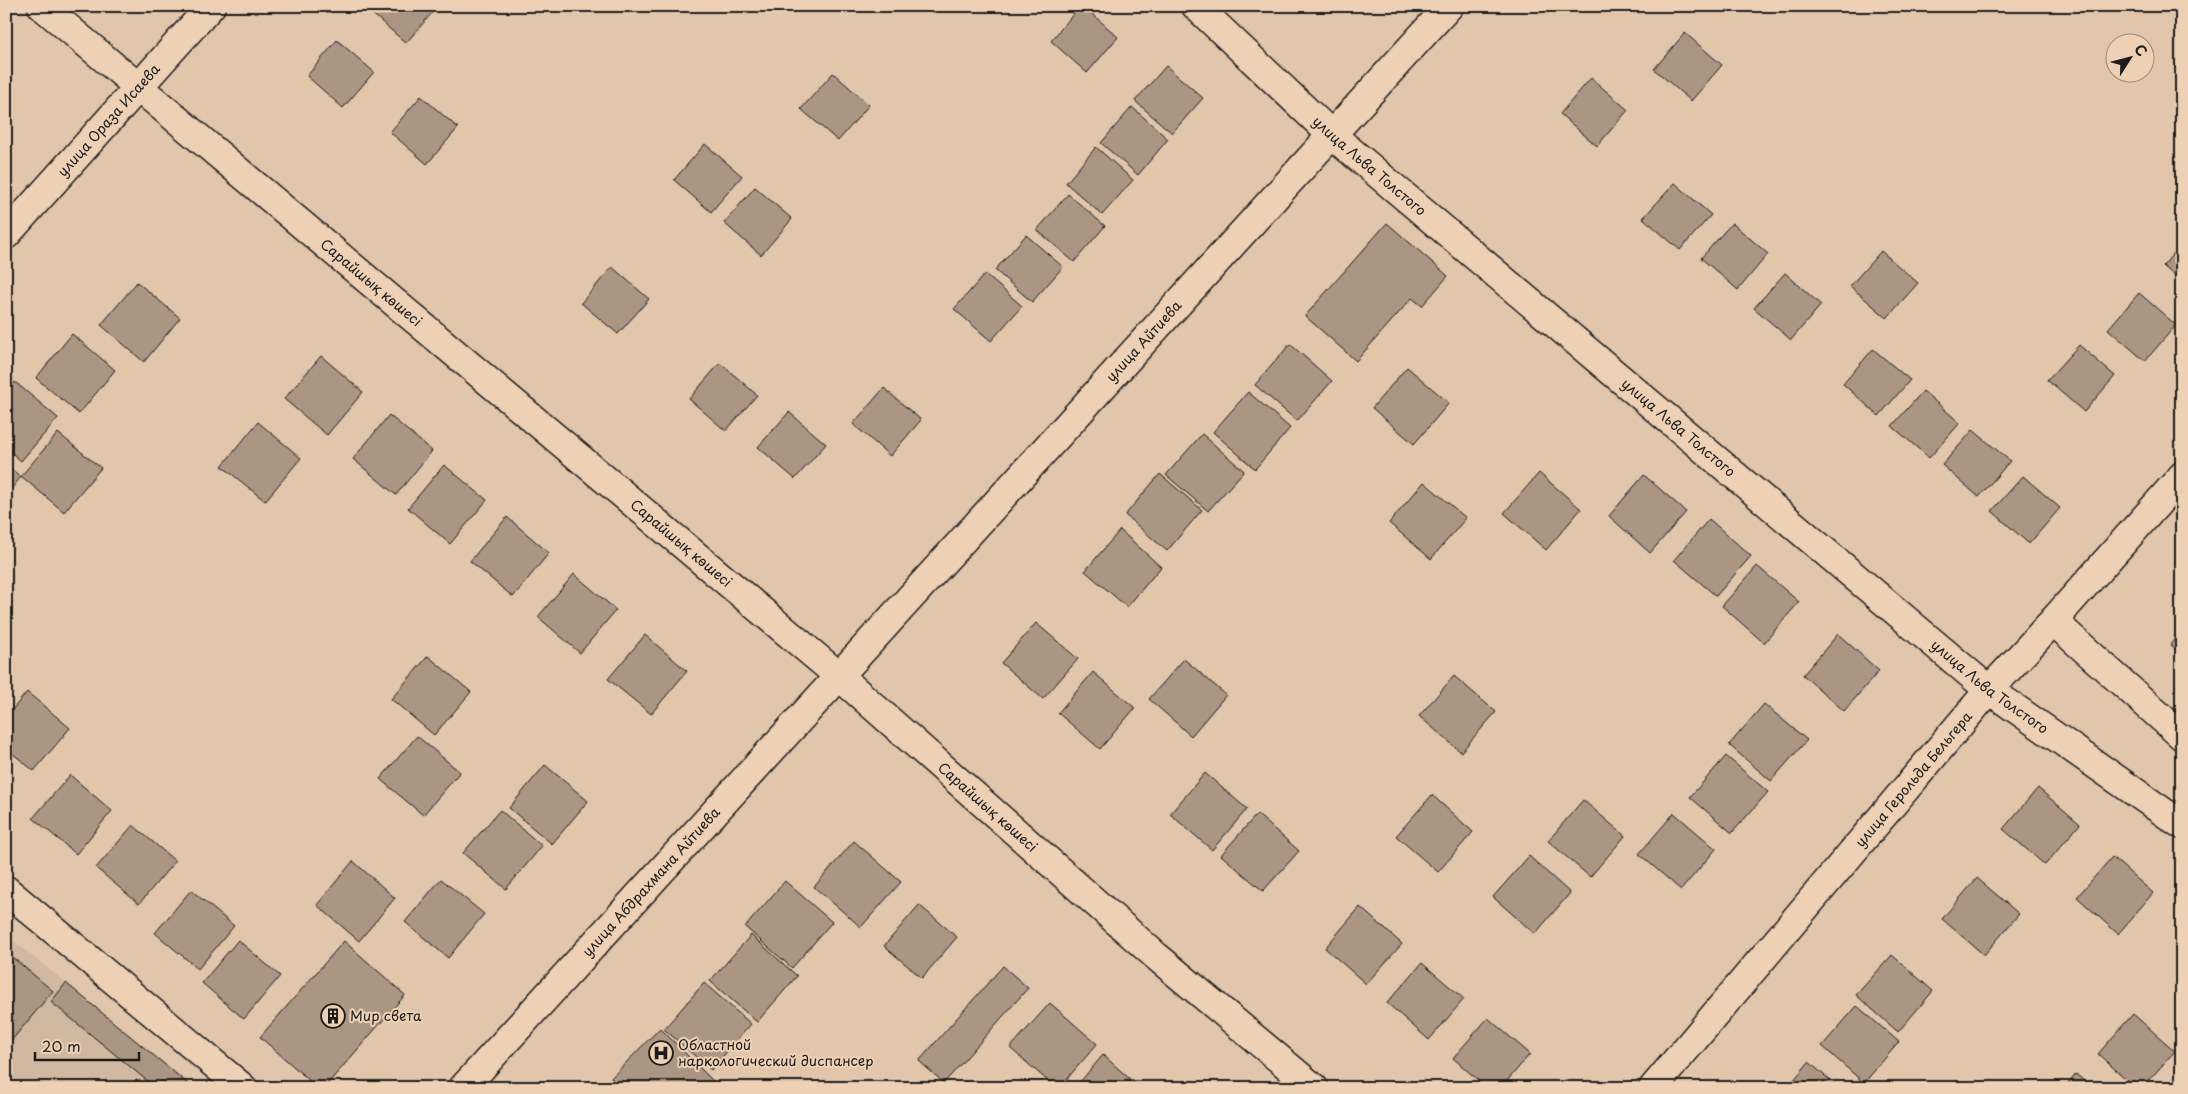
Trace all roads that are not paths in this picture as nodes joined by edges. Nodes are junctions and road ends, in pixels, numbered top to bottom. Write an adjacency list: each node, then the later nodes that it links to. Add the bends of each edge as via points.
1 (42, 6): 5 (street, Сарайшық көшесі)
2 (211, 6): 5 (street, улица Ораза Исаева)
3 (1196, 6): 6 (street, улица Льва Толстого)
4 (1449, 6): 6 (street, улица Айтиева)
5 (138, 87): 7 (street, улица Ораза Исаева); 10 (street, Сарайшық көшесі)
6 (1333, 136): 10 (street, улица Айтиева); 11 (street, улица Льва Толстого)
7 (6, 235)
8 (2182, 476): 9 (street, улица Герольда Бельгера)
9 (2054, 621): 11 (street, улица Герольда Бельгера); 12 (street)
10 (839, 676): 16 (street, улица Абдрахмана Айтиева); 17 (street, Сарайшық көшесі, via 1149,949)
11 (1989, 690): 13 (street, улица Льва Толстого); 18 (street, улица Герольда Бельгера)
12 (2182, 736)
13 (2182, 825)
14 (6, 890): 15 (street)
15 (242, 1088)
16 (463, 1088)
17 (1314, 1088)
18 (1652, 1088)

